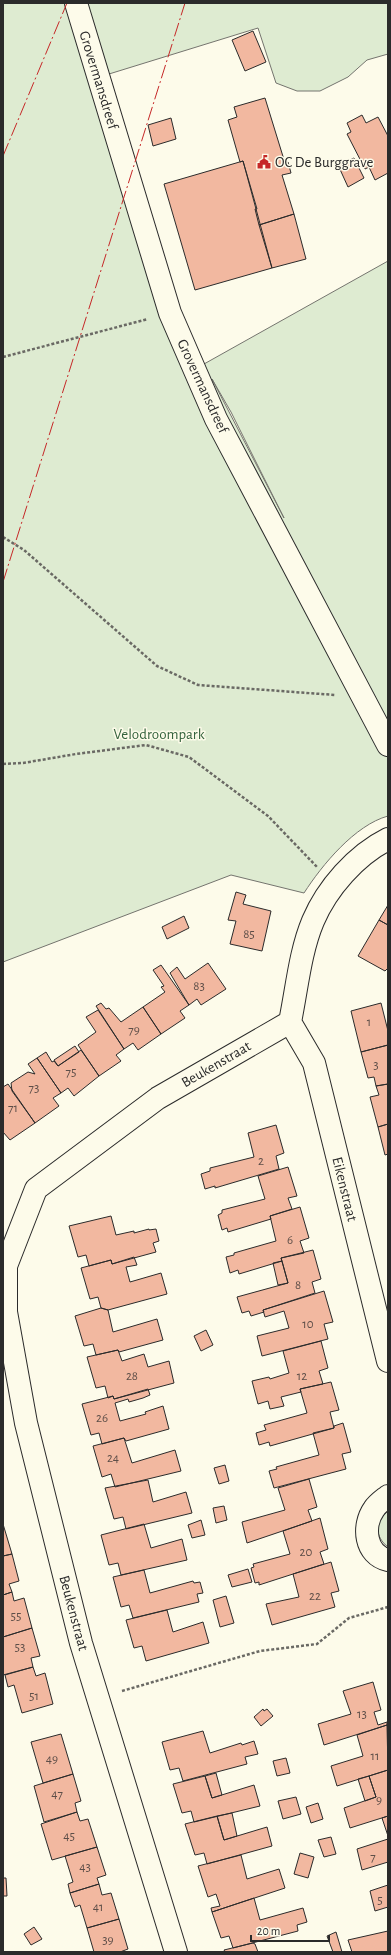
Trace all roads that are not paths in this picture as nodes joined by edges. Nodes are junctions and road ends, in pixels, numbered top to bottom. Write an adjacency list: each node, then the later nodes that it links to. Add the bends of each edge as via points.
1 (76, 3): 2 (street, Grovermansdreef, via 170,313 216,419)
2 (388, 745)
3 (388, 838): 4 (street, via 358,858 328,894 313,920 303,952)
4 (290, 1022): 5 (street, Beukenstraat, via 158,1098 36,1189); 6 (street, Eikenstraat, via 314,1063)
5 (5, 1266): 9 (street, Beukenstraat, via 6,1312 26,1423 81,1643)
6 (388, 1361)
7 (388, 1496): 8 (street, via 374,1508 365,1530 368,1543 374,1552 382,1559)
8 (388, 1560)
9 (176, 1952)

